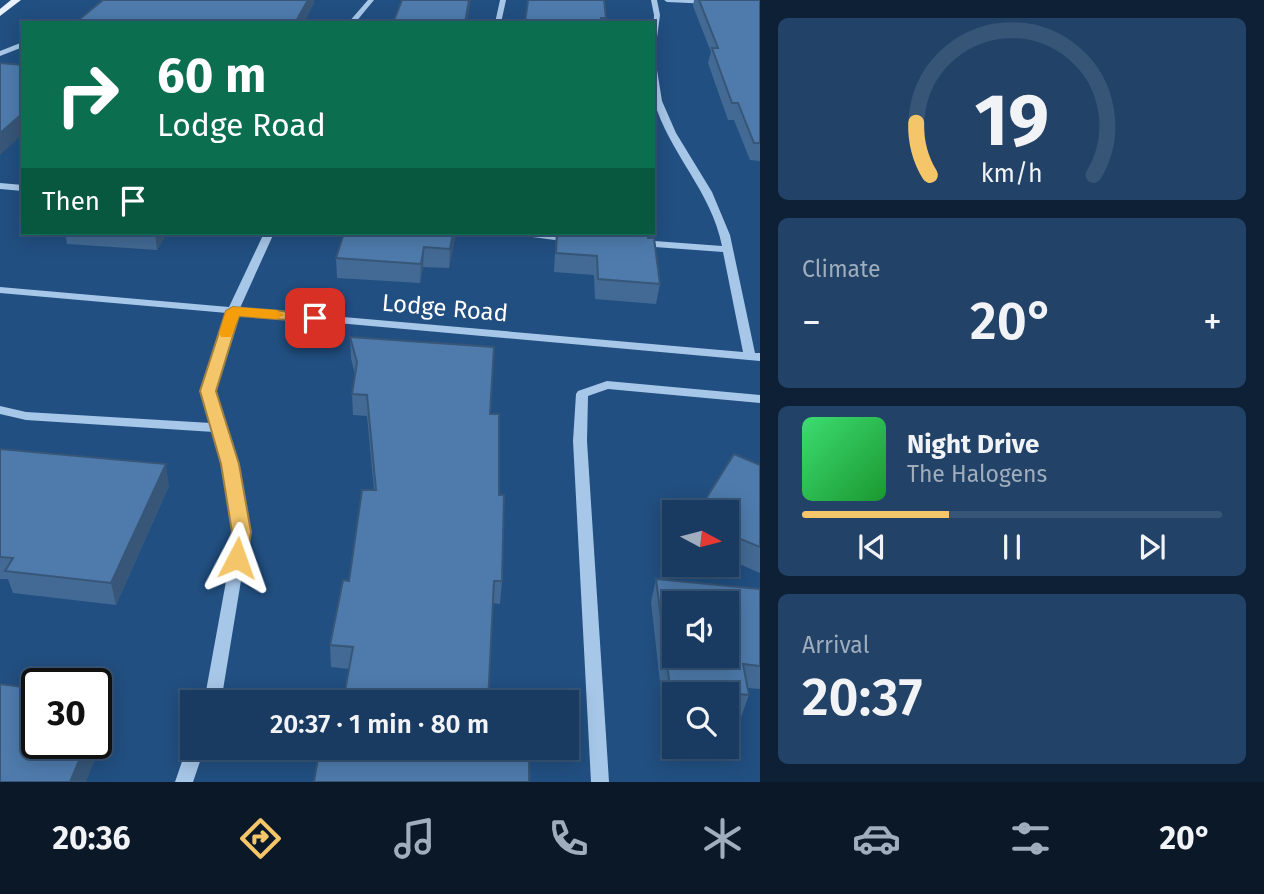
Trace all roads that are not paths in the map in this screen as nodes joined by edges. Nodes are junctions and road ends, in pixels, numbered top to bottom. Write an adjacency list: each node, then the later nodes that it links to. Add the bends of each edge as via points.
1 (17, 0): 7 (main road)
2 (371, 0): 8 (street)
3 (503, 0): 9 (street)
4 (654, 0): 10 (street)
5 (667, 0): 6 (street)
6 (720, 3)
7 (0, 13)
8 (353, 21)
9 (498, 21)
10 (655, 30)
11 (21, 45): 12 (street)
12 (0, 54)
13 (655, 82): 20 (street, via 672,134 707,192)
14 (0, 186): 15 (street)
15 (21, 188)
16 (268, 235): 22 (street)
17 (545, 235): 18 (street)
18 (582, 239)
19 (635, 243): 20 (street)
20 (728, 249): 23 (street)
21 (0, 290): 22 (street, Lodge Road)
22 (233, 311): 23 (street, Lodge Road); 26 (street, via 208,391)
23 (755, 356)
24 (760, 399): 30 (street, via 607,385 582,394 580,441)
25 (0, 410): 26 (street, via 26,416)
26 (220, 429): 27 (street, via 242,532)
27 (216, 690)
28 (192, 760): 29 (street)
29 (184, 782)
30 (600, 782)

